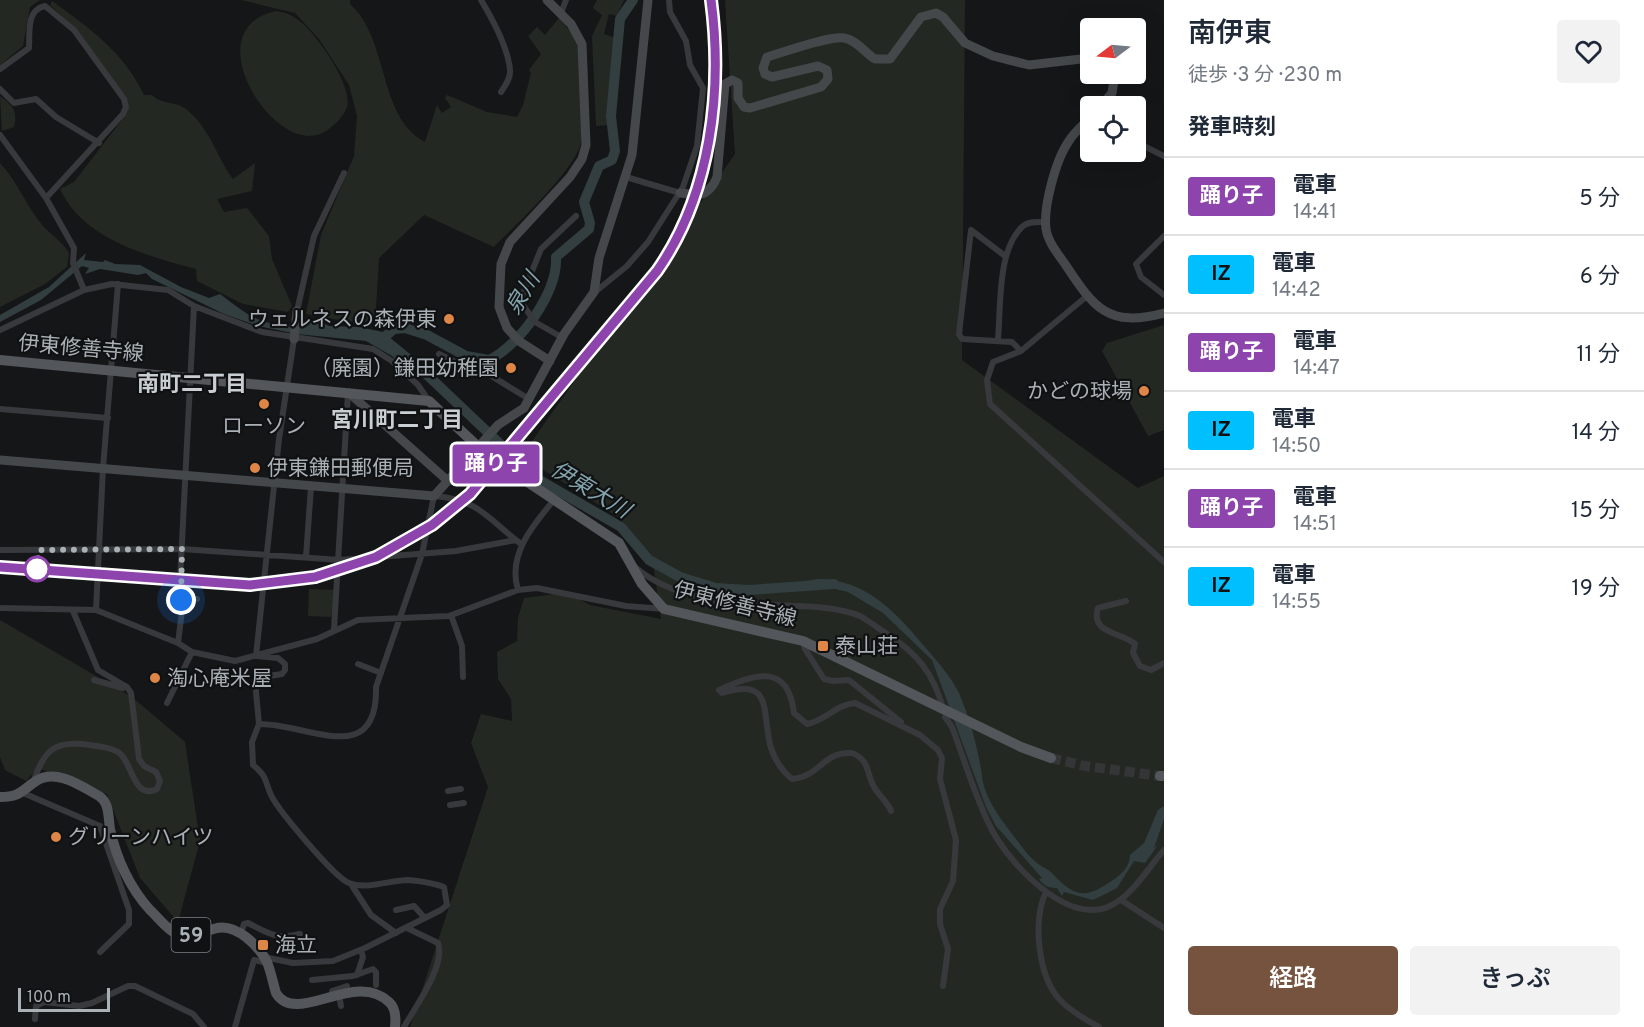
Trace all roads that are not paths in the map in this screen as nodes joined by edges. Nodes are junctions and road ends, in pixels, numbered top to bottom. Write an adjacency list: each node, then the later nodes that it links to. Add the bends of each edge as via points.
1 (481, 0): 10 (street, via 510,70)
2 (547, 0): 6 (street)
3 (566, 0): 6 (street)
4 (648, 0): 17 (street, via 632,155)
5 (669, 0): 18 (street, via 670,12 686,40 687,58 703,88)
6 (561, 13): 39 (street, via 582,44 586,145 570,177 505,250 498,281 502,317 515,338)
7 (1080, 59): 18 (street, via 1029,65 993,56 965,43 936,13 921,17 890,59 875,59 843,38 767,57 763,68 772,77 818,66 827,70 828,79 821,87 750,108 744,107 738,98 738,82 725,84 717,177 705,193)
8 (0, 69): 13 (street, via 29,48 33,12 49,7 74,30 124,99 123,114)
9 (0, 89): 13 (street, via 15,104 36,99 56,117)
10 (501, 92)
11 (1080, 128): 21 (street, via 1061,155)
12 (0, 135): 19 (street)
13 (99, 143): 19 (street)
14 (1146, 147): 15 (street)
15 (1164, 156)
16 (344, 173): 30 (street, via 314,236)
17 (626, 177): 18 (street); 26 (street, via 599,258)
18 (688, 194): 26 (street, via 627,266)
19 (45, 198): 25 (street, via 74,249 73,263)
20 (576, 216): 33 (street, via 540,249 522,296 527,314)
21 (1046, 222): 23 (street, via 1023,226); 27 (street, via 1049,239)
22 (1164, 236): 28 (street, via 1136,264 1141,277)
23 (1005, 256): 35 (street); 35 (street, via 971,230 958,334 962,339)
24 (118, 284): 25 (street); 29 (street, via 168,290); 40 (street)
25 (82, 287): 32 (street)
26 (594, 292): 33 (street)
27 (1087, 296): 31 (street, via 1099,310 1113,317); 36 (street)
28 (1164, 296)
29 (194, 306): 34 (street, via 262,332); 41 (street)
30 (297, 311): 34 (street)
31 (1164, 314)
32 (0, 330)
33 (563, 338): 39 (street)
34 (294, 339): 42 (street); 45 (street, via 373,349 418,385)
35 (998, 339): 36 (street, via 1012,342)
36 (1021, 351): 66 (street, via 993,362 987,380 990,404)
37 (439, 354): 44 (street, via 480,369)
38 (0, 360): 40 (main road, 伊東修善寺線)
39 (550, 361): 44 (street)
40 (113, 370): 41 (main road, 伊東修善寺線); 47 (street)
41 (190, 378): 42 (main road, 伊東修善寺線); 51 (street)
42 (285, 387): 43 (main road, 伊東修善寺線); 53 (street)
43 (348, 392): 45 (main road, 伊東修善寺線); 52 (street); 55 (street)
44 (530, 399): 48 (street)
45 (429, 401): 48 (main road, 伊東修善寺線)
46 (0, 409): 47 (street)
47 (108, 418): 50 (street)
48 (480, 444): 52 (street); 57 (main road, 伊東修善寺線)
49 (0, 460): 50 (street)
50 (103, 468): 51 (street); 61 (street)
51 (186, 476): 53 (street); 60 (street)
52 (448, 481): 56 (street)
53 (274, 484): 54 (street); 62 (street)
54 (311, 487): 55 (street); 64 (street)
55 (342, 490): 56 (street); 65 (street)
56 (434, 496): 58 (street, via 452,497 476,506); 63 (street)
57 (554, 500): 58 (street); 67 (main road, 伊東修善寺線, via 619,543)
58 (518, 542): 63 (street); 68 (street)
59 (0, 549): 61 (street)
60 (182, 549): 61 (street); 62 (street); 70 (street)
61 (99, 550): 74 (street)
62 (268, 554): 64 (street); 82 (street)
63 (422, 554): 65 (street); 77 (street)
64 (306, 557): 65 (street)
65 (340, 560): 78 (street)
66 (1164, 562)
67 (630, 563): 73 (main road, 伊東修善寺線, via 654,601); 90 (street, via 663,587 680,593 860,616 909,647 926,666)
68 (518, 590): 73 (street, via 537,588 626,606); 76 (street)
69 (197, 599): 70 (street)
70 (181, 600): 80 (street)
71 (1126, 601): 83 (street, via 1098,608 1098,624 1108,633 1128,637 1136,644 1133,653 1140,666 1151,670)
72 (0, 608): 75 (street)
73 (664, 609): 79 (main road, 伊東修善寺線)
74 (96, 610): 75 (street); 80 (street)
75 (73, 611): 88 (street, via 98,670 128,687)
76 (451, 615): 77 (street); 86 (street, via 462,646)
77 (401, 619): 78 (street, via 358,620); 85 (street)
78 (334, 629): 82 (street, via 317,639)
79 (803, 641): 90 (main road, 伊東修善寺線); 92 (street, via 824,679 849,680 863,688)
80 (178, 643): 81 (street)
81 (192, 652): 82 (street, via 235,661); 89 (street)
82 (256, 656): 91 (street, via 278,658 285,664 282,674 255,681)
83 (1164, 663)
84 (358, 664): 85 (street)
85 (381, 673): 91 (street, via 373,719 357,735 339,737 274,723)
86 (464, 677)
87 (94, 680): 88 (street)
88 (131, 693): 94 (street, via 137,753 144,766 160,777 157,789 151,792 140,787 118,752 72,742 53,748 39,765)
89 (167, 703)
90 (946, 712): 93 (main road, 伊東修善寺線); 104 (street, via 992,830)
91 (259, 724): 103 (street, via 252,742 253,765 266,776 271,796 324,864)
92 (904, 726): 101 (street, via 855,703 807,724 794,713 792,694 785,682 777,678 747,677 719,690 722,693 746,688 757,692 764,701 771,748 783,772 792,779 813,774 827,758 852,753 866,762 873,786); 120 (street, via 938,750 942,758 940,779 956,840 953,880 940,909 948,949)
93 (1051, 758)
94 (32, 784): 97 (main road); 110 (main road, 59, via 55,776 102,798 130,885 172,931 188,935 223,927)
95 (461, 789): 96 (street)
96 (448, 790)
97 (23, 793): 98 (main road); 114 (street, via 100,826 129,910 129,924)
98 (0, 797)
99 (464, 802): 100 (street)
100 (450, 805)
101 (891, 811)
102 (1164, 850): 105 (street)
103 (351, 884): 107 (street, via 408,880 444,887 447,905); 111 (street, via 371,915)
104 (1046, 892): 105 (street, via 1070,906 1089,909 1108,907); 128 (street, via 1037,936 1048,981 1060,1000)
105 (1121, 900): 109 (street)
106 (396, 910): 107 (street, via 414,906)
107 (424, 917): 108 (street)
108 (407, 928): 111 (street); 127 (street, via 438,943 440,951 431,981)
109 (1164, 928)
110 (241, 933): 112 (street, via 248,923 274,937); 115 (main road, 59)
111 (396, 933): 113 (street)
112 (300, 934)
113 (361, 950): 115 (street, via 315,964); 116 (street, via 363,957)
114 (100, 952)
115 (265, 960): 122 (main road, 59, via 278,1001); 125 (street, via 254,960)
116 (357, 975): 117 (street); 118 (street, via 375,969)
117 (312, 980)
118 (376, 985)
119 (347, 986): 121 (street, via 335,990)
120 (943, 986)
121 (337, 1008): 126 (main road, via 362,994 380,996 392,1005)
122 (288, 1016)
123 (35, 1019): 124 (street, via 36,1006 44,1002 79,1006 135,986 193,1014)
124 (204, 1027)
125 (236, 1027)
126 (395, 1027)
127 (404, 1027)
128 (1099, 1027)

